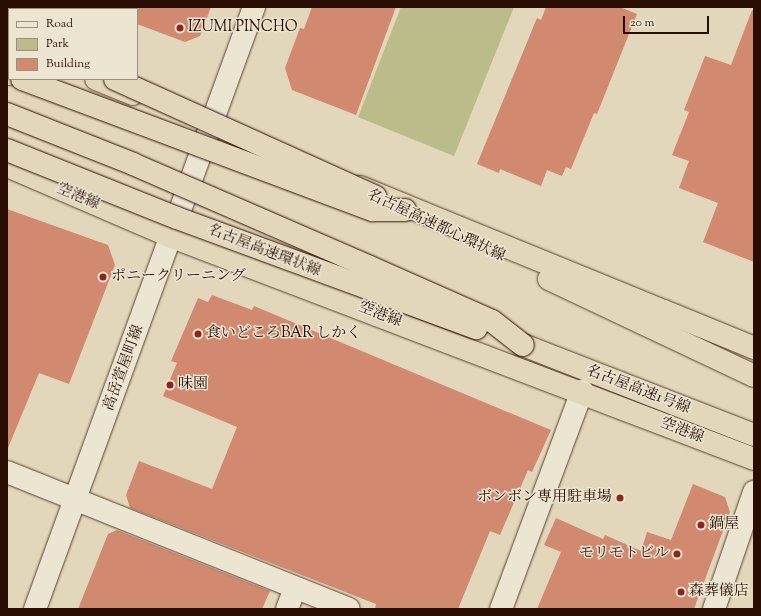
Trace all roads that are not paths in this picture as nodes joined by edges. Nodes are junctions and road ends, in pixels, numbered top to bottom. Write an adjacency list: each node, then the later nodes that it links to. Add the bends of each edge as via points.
1 (254, 7): 6 (street, 高岳萱屋町線)
2 (25, 80): 9 (highway, bridge, via 373,210)
3 (98, 80): 6 (highway)
4 (117, 80): 9 (highway, 名古屋高速都心環状線, bridge)
5 (7, 114): 11 (highway, bridge, via 133,164 492,321)
6 (210, 126): 10 (street, 高岳萱屋町線); 12 (highway)
7 (7, 150): 11 (highway, 名古屋高速環状線, bridge, via 177,218)
8 (7, 166): 10 (highway, 空港線)
9 (405, 210): 13 (highway, 名古屋高速都心環状線)
10 (172, 237): 14 (highway, 空港線); 19 (street, 高岳萱屋町線)
11 (523, 345): 15 (highway, 名古屋高速1号線)
12 (754, 348)
13 (754, 376)
14 (582, 391): 16 (highway, 空港線); 24 (street)
15 (754, 434)
16 (754, 459)
17 (7, 472): 19 (street)
18 (754, 492): 25 (street)
19 (77, 500): 20 (street); 21 (street, 高岳萱屋町線)
20 (295, 588): 22 (street); 23 (street)
21 (35, 609)
22 (287, 609)
23 (349, 609)
24 (501, 609)
25 (714, 609)

